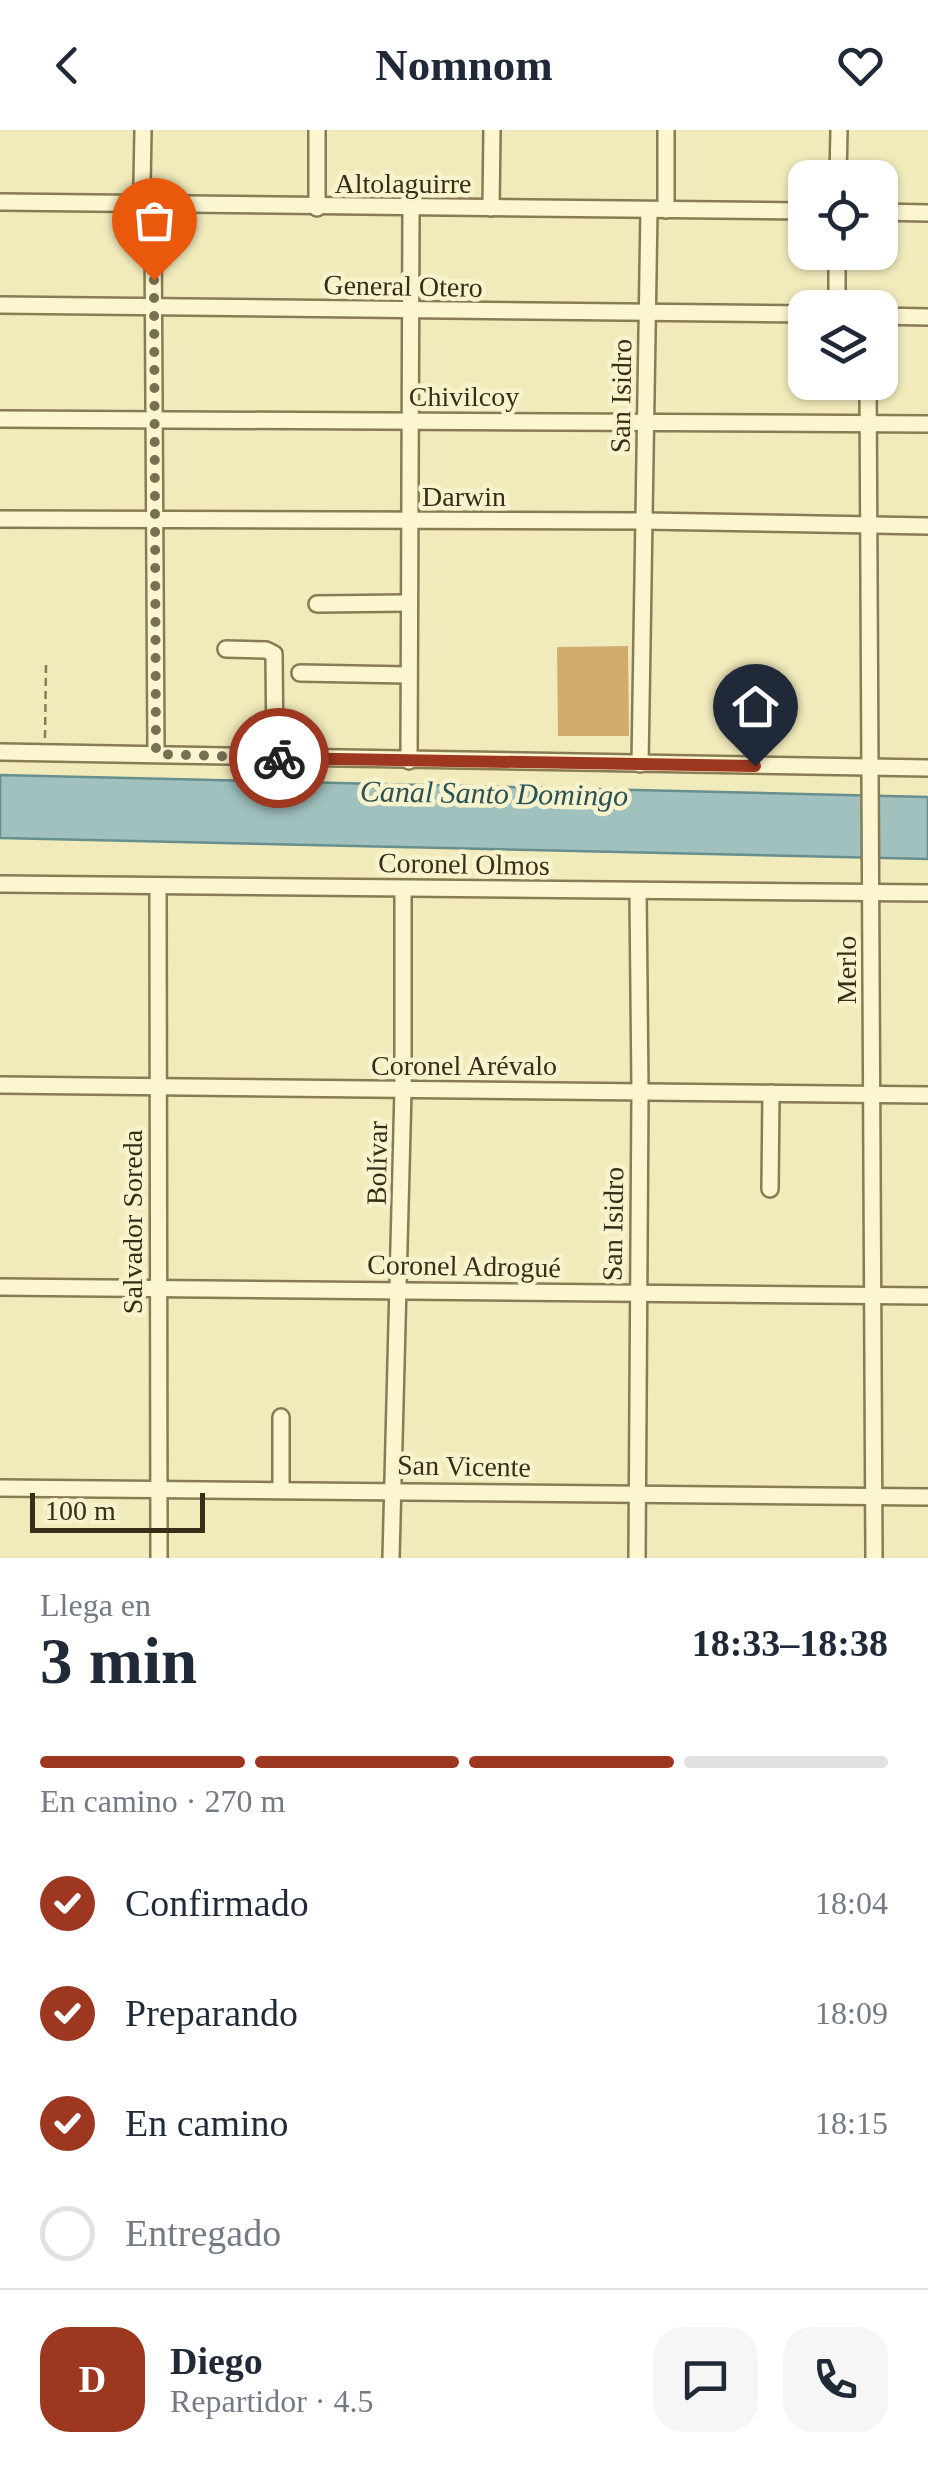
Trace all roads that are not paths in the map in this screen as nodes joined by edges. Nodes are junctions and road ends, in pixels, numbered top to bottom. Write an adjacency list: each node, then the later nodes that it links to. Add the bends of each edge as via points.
1 (143, 130): 8 (street, via 142,185)
2 (317, 130): 9 (street)
3 (492, 130): 10 (street)
4 (666, 130): 13 (street)
5 (839, 130): 6 (street)
6 (838, 160)
7 (0, 202): 8 (street, Altolaguirre)
8 (149, 204): 9 (street, Altolaguirre); 18 (street)
9 (317, 208): 11 (street, Altolaguirre)
10 (491, 208): 11 (street, Altolaguirre); 12 (street, Altolaguirre)
11 (411, 209): 19 (street)
12 (649, 210): 13 (street, Altolaguirre); 20 (street, San Isidro)
13 (666, 210): 14 (street, Altolaguirre)
14 (788, 211)
15 (898, 212): 16 (street)
16 (928, 213)
17 (0, 306): 18 (street, General Otero)
18 (154, 308): 19 (street, General Otero); 26 (street)
19 (409, 311): 20 (street, General Otero); 27 (street)
20 (648, 313): 21 (street, General Otero); 28 (street, San Isidro)
21 (788, 314)
22 (898, 316): 23 (street)
23 (928, 317)
24 (868, 400): 29 (street, Merlo)
25 (0, 419): 26 (street, Chivilcoy)
26 (155, 419): 27 (street, Chivilcoy); 32 (street)
27 (409, 421): 28 (street, Chivilcoy); 34 (street)
28 (645, 422): 29 (street, Chivilcoy); 33 (street, San Isidro)
29 (869, 424): 30 (street, Chivilcoy); 35 (street, Merlo)
30 (928, 424)
31 (0, 519): 32 (street, Darwin)
32 (156, 521): 34 (street, Darwin); 43 (street)
33 (644, 521): 34 (street, Darwin); 35 (street, Darwin); 46 (street, San Isidro)
34 (408, 522): 37 (street)
35 (870, 526): 36 (street, Darwin); 48 (street, Merlo)
36 (928, 526)
37 (407, 603): 38 (street); 41 (street)
38 (317, 604)
39 (226, 649): 44 (street, via 274,654)
40 (300, 673): 41 (street)
41 (408, 675): 45 (street)
42 (0, 752): 43 (street)
43 (156, 754): 44 (street)
44 (275, 758): 45 (street)
45 (408, 761): 46 (street)
46 (640, 764): 48 (street)
47 (928, 768): 48 (street)
48 (870, 775): 53 (street, Merlo)
49 (0, 884): 50 (street, Coronel Olmos)
50 (158, 887): 51 (street, Coronel Olmos); 55 (street, Salvador Soreda)
51 (403, 889): 52 (street, Coronel Olmos); 57 (street, Bolívar)
52 (638, 891): 53 (street, Coronel Olmos); 58 (street, San Isidro)
53 (871, 892): 54 (street, Coronel Olmos); 60 (street, Merlo)
54 (928, 894)
55 (158, 1085): 56 (street, Coronel Arévalo); 57 (street, Coronel Arévalo); 64 (street, Salvador Soreda)
56 (0, 1086)
57 (403, 1090): 58 (street, Coronel Arévalo); 65 (street, Bolívar)
58 (640, 1091): 59 (street, Coronel Arévalo); 66 (street, San Isidro)
59 (771, 1093): 60 (street, Coronel Arévalo); 62 (street)
60 (872, 1095): 61 (street, Coronel Arévalo); 67 (street, Merlo)
61 (928, 1095)
62 (770, 1189)
63 (0, 1287): 64 (street, Coronel Adrogué)
64 (156, 1288): 65 (street, Coronel Adrogué); 71 (street, Salvador Soreda)
65 (400, 1290): 66 (street, Coronel Adrogué); 73 (street, Bolívar)
66 (637, 1293): 67 (street, Coronel Adrogué); 74 (street, San Isidro)
67 (874, 1295): 68 (street, Coronel Adrogué); 75 (street, Merlo)
68 (928, 1296)
69 (281, 1417): 72 (street)
70 (0, 1488): 71 (street, San Vicente)
71 (159, 1488): 72 (street, San Vicente); 77 (street, Salvador Soreda)
72 (281, 1488): 73 (street, San Vicente)
73 (391, 1490): 74 (street, San Vicente); 78 (street, Bolívar)
74 (636, 1494): 75 (street, San Vicente); 79 (street, San Isidro)
75 (874, 1496): 76 (street, San Vicente); 80 (street, Merlo)
76 (928, 1496)
77 (158, 1558)
78 (391, 1558)
79 (637, 1558)
80 (874, 1558)

